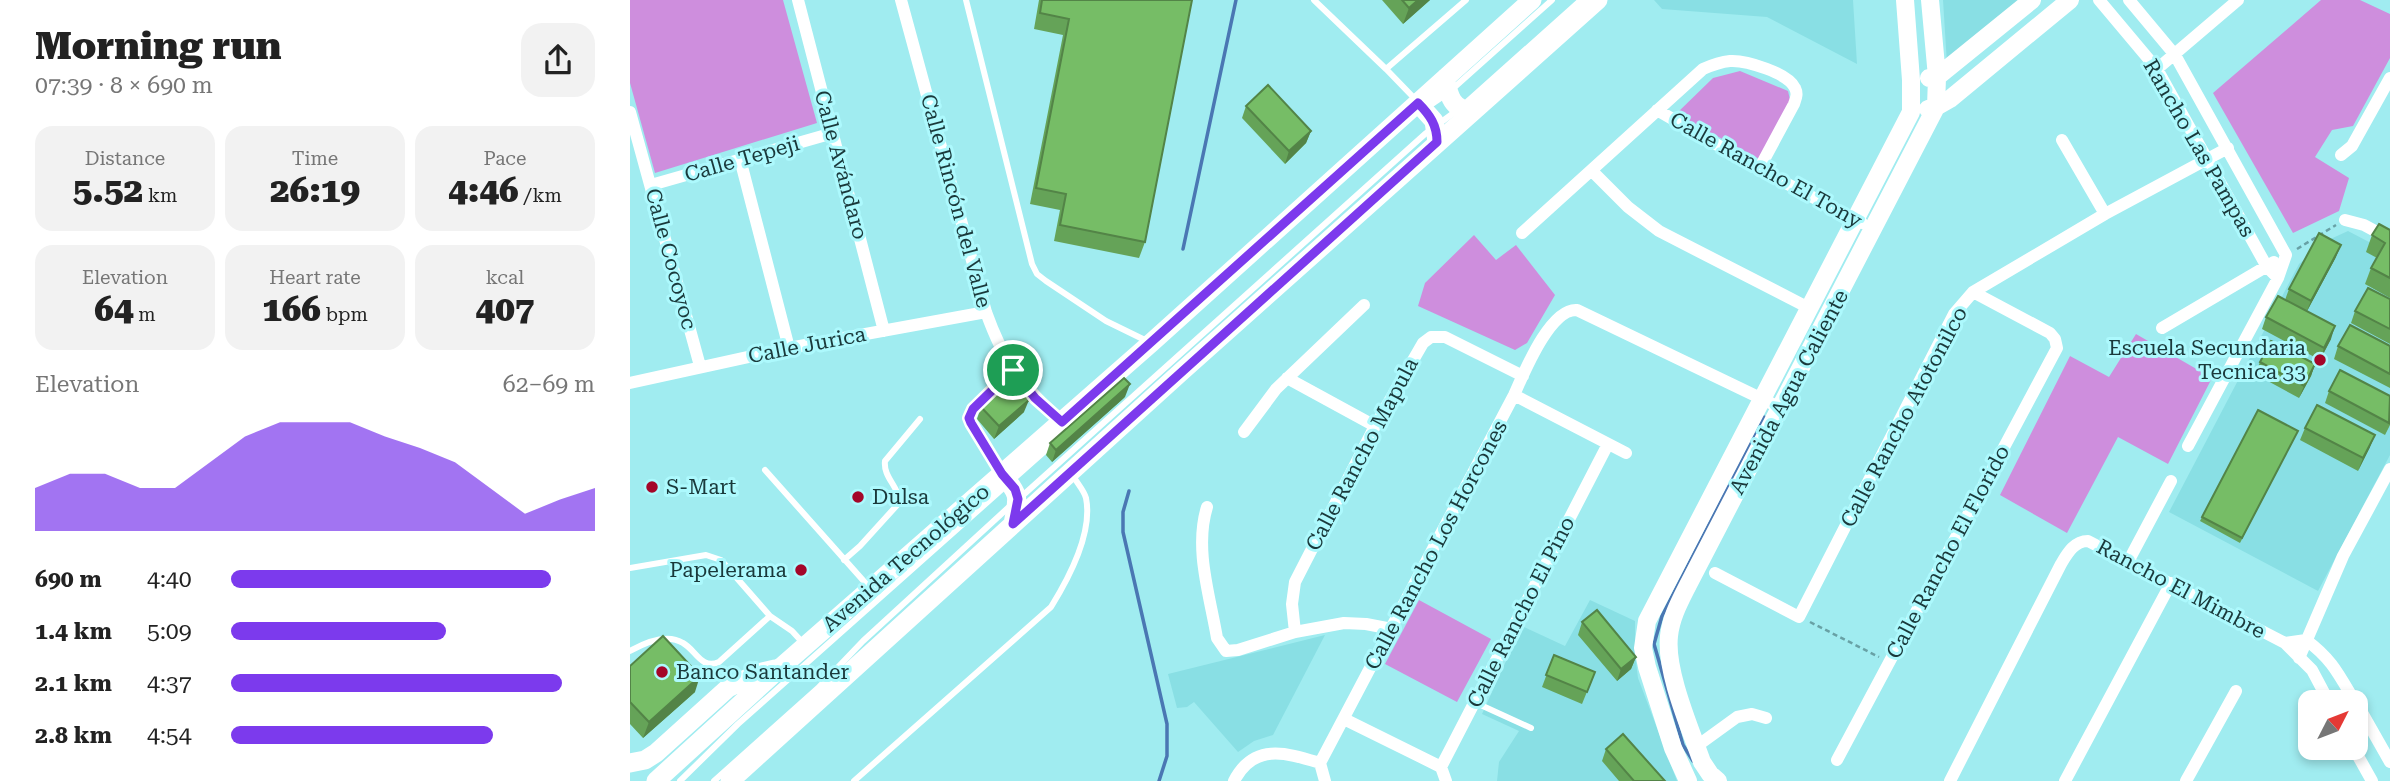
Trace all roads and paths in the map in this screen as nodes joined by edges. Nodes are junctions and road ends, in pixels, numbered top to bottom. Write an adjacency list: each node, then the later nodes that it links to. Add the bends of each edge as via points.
1 (798, 0): 29 (street, Calle Avándaro)
2 (901, 0): 51 (street, Calle Rincón del Valle)
3 (965, 0): 54 (lane, via 1037,274 1106,321)
4 (1314, 0): 18 (lane)
5 (1466, 0): 18 (lane)
6 (1532, 0): 23 (main road, Avenida Tecnológico)
7 (1552, 0): 23 (lane)
8 (1581, 0): 23 (lane)
9 (1598, 0): 23 (main road, Avenida Tecnológico)
10 (1905, 0): 22 (street, Avenida Agua Caliente)
11 (1930, 0): 20 (street, Avenida Agua Caliente)
12 (2032, 0): 20 (street)
13 (2070, 0): 24 (street)
14 (2099, 0): 19 (street, Rancho Las Pampas)
15 (2129, 0): 17 (street, Rancho Las Pampas)
16 (2238, 0): 17 (street)
17 (2175, 55): 19 (street); 32 (street, Rancho Las Pampas)
18 (1386, 69): 25 (lane)
19 (2157, 69): 35 (street, Rancho Las Pampas)
20 (1937, 77): 22 (street); 24 (street, Avenida Agua Caliente)
21 (2390, 78): 33 (street, via 2352,146)
22 (1911, 80): 28 (street, Avenida Agua Caliente)
23 (1456, 98): 25 (main road, Avenida Tecnológico); 30 (main road, Avenida Tecnológico)
24 (1936, 107): 28 (street); 42 (street, Avenida Agua Caliente)
25 (1420, 109): 30 (main road); 54 (main road, Avenida Tecnológico)
26 (1657, 110): 36 (street, Calle Rancho El Tony); 36 (street, via 1716,63 1733,61 1779,74 1796,88 1796,99); 37 (street)
27 (630, 112): 38 (street, Calle Cocoyoc)
28 (1911, 112): 40 (street, Avenida Agua Caliente)
29 (833, 133): 34 (street, Calle Tepeji); 53 (street, Calle Avándaro)
30 (1436, 134): 73 (main road, Avenida Tecnológico); 75 (lane)
31 (2062, 140): 39 (street)
32 (2228, 148): 35 (street, Calle Rancho Atotonilco); 45 (street, Rancho Las Pampas)
33 (2341, 155)
34 (740, 159): 38 (street, Calle Tepeji); 55 (street)
35 (2207, 159): 39 (street, Calle Rancho Atotonilco); 46 (street, Rancho Las Pampas)
36 (1759, 169): 40 (street, Calle Rancho El Tony)
37 (1592, 171): 43 (street); 50 (street, via 1660,231)
38 (651, 185): 56 (street, Calle Cocoyoc)
39 (2105, 215): 48 (street, Calle Rancho Atotonilco)
40 (1856, 220): 42 (street, Calle Rancho El Tony); 50 (street, Avenida Agua Caliente)
41 (2345, 220): 44 (street); 45 (path)
42 (1874, 229): 63 (street, Avenida Agua Caliente)
43 (1522, 233)
44 (2390, 239)
45 (2286, 255): 46 (street); 47 (street)
46 (2267, 267): 47 (street, Rancho Las Pampas); 52 (street)
47 (2278, 278): 69 (street)
48 (1973, 292): 85 (street, Calle Rancho Atotonilco, via 1954,313); 93 (street, Calle Rancho El Florido, via 2050,333 2057,343)
49 (1364, 305): 59 (street)
50 (1809, 308): 62 (street, Avenida Agua Caliente)
51 (986, 312): 53 (street, Calle Jurica); 57 (street, Calle Rincón del Valle)
52 (2162, 328)
53 (884, 331): 55 (street, Calle Jurica)
54 (1151, 343): 66 (main road, Avenida Tecnológico)
55 (789, 348): 56 (street, Calle Jurica)
56 (700, 366): 60 (street, Calle Jurica)
57 (1013, 370): 66 (street, Calle Rincón del Valle); 75 (lane, via 969,418)
58 (1522, 376): 61 (street, Calle Rancho Los Horcones); 62 (street, Calle Rancho Los Horcones, via 1551,326 1563,313 1577,310); 65 (street, Calle Rancho Mapula, via 1445,337 1431,337 1420,346)
59 (1287, 378): 65 (street); 67 (street)
60 (630, 383)
61 (1514, 395): 68 (street); 86 (street, Calle Rancho Los Horcones)
62 (1762, 399): 63 (street); 118 (street, Avenida Agua Caliente, via 1658,597 1644,633 1647,667)
63 (1781, 408): 103 (street, Avenida Agua Caliente, via 1671,626 1671,669)
64 (920, 419): 78 (lane, via 885,461 899,503)
65 (1374, 426): 87 (street, Calle Rancho Mapula, via 1295,582)
66 (1060, 430): 75 (main road, Avenida Tecnológico)
67 (1244, 432)
68 (1608, 444): 70 (street); 98 (street, Calle Rancho El Pino)
69 (2188, 446)
70 (1626, 453)
71 (2390, 469): 88 (street, via 2343,556)
72 (765, 470): 78 (lane)
73 (1071, 473): 77 (main road, Avenida Tecnológico); 114 (lane, via 1085,495 1085,527 1068,581 1051,607)
74 (2171, 481): 79 (street)
75 (1009, 485): 77 (main road); 83 (main road, Avenida Tecnológico); 111 (lane, via 738,724); 112 (lane, via 818,688)
76 (1207, 507): 87 (street, via 1201,542 1222,647 1238,650)
77 (1013, 524): 113 (main road, Avenida Tecnológico)
78 (844, 560): 83 (lane)
79 (2129, 560): 82 (street, Rancho El Mimbre); 120 (street, Rancho El Mimbre, via 2088,541 2077,544 2061,564)
80 (630, 568): 84 (lane, via 714,556)
81 (1715, 573): 85 (street)
82 (2171, 583): 89 (street, Rancho El Mimbre); 121 (street)
83 (870, 589): 90 (main road, Avenida Tecnológico)
84 (770, 616): 90 (lane); 91 (lane, via 712,665 675,639 656,640)
85 (1799, 617): 93 (path)
86 (1392, 629): 87 (street, via 1354,622); 100 (street, Calle Rancho Los Horcones)
87 (1295, 632)
88 (2306, 640): 89 (street, Rancho El Mimbre); 92 (street); 96 (street, via 2331,661)
89 (2285, 643): 92 (street, Rancho El Mimbre)
90 (805, 646): 94 (main road, Avenida Tecnológico)
91 (630, 651)
92 (2298, 658): 95 (street, Rancho El Mimbre, via 2312,670)
93 (1888, 662): 104 (street, Calle Rancho El Florido)
94 (779, 668): 106 (main road, via 728,688 656,753); 110 (main road, Avenida Tecnológico)
95 (2323, 690)
96 (2348, 690)
97 (2236, 691): 122 (street)
98 (1474, 702): 102 (lane); 109 (street, Calle Rancho El Pino)
99 (1766, 718): 103 (street, via 1752,713 1737,718)
100 (1344, 719): 108 (street, Calle Rancho Los Horcones); 109 (street)
101 (2368, 724): 107 (street)
102 (1531, 728)
103 (1697, 746): 119 (street, Avenida Agua Caliente, via 1702,762)
104 (1838, 760)
105 (2360, 760): 123 (street)
106 (630, 762)
107 (2390, 762)
108 (1320, 764): 115 (street, via 1287,753 1267,754 1251,760); 116 (street)
109 (1441, 767): 117 (street)
110 (656, 781)
111 (680, 781)
112 (714, 781)
113 (730, 781)
114 (854, 781)
115 (1234, 781)
116 (1325, 781)
117 (1446, 781)
118 (1688, 781)
119 (1718, 781)
120 (1950, 781)
121 (2065, 781)
122 (2186, 781)
123 (2372, 781)

